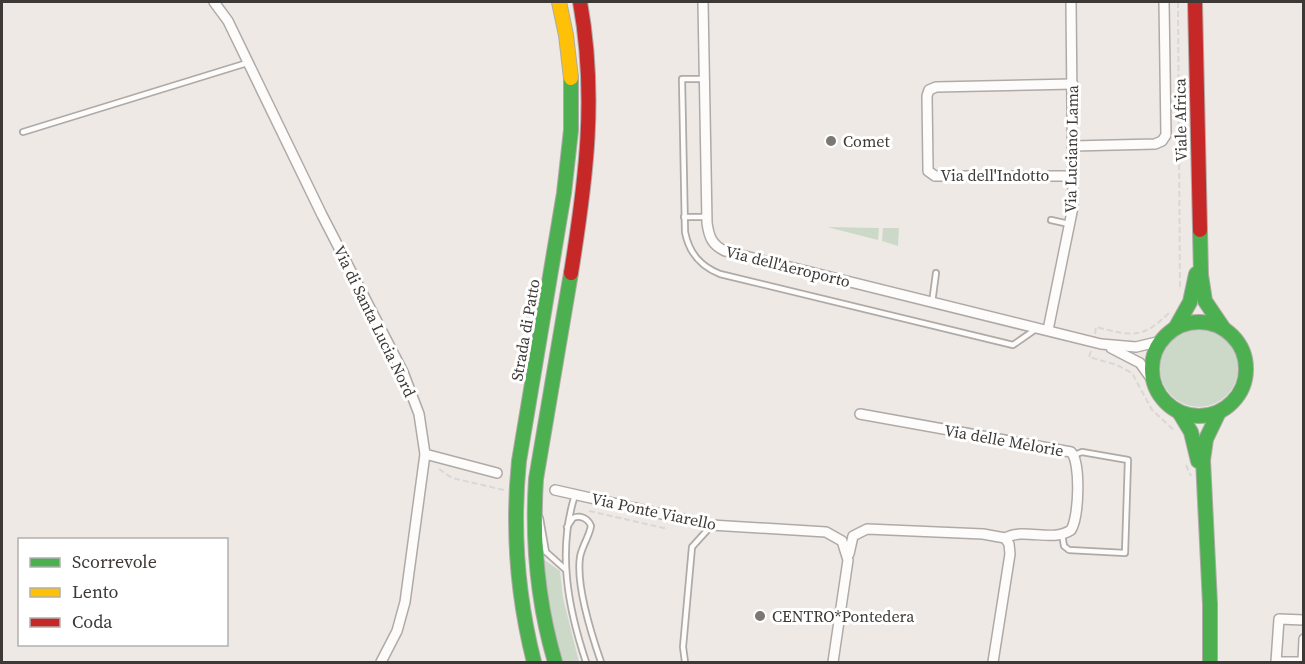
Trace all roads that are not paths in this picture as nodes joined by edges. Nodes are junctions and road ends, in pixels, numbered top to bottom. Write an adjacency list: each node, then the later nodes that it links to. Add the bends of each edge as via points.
1 (214, 2): 8 (street, Via di Santa Lucia Nord)
2 (559, 2): 48 (main road, Strada di Patto, via 569,48 573,98 569,160 519,461 515,507 517,579)
3 (580, 2): 37 (main road, via 589,54 590,133)
4 (703, 2): 9 (street, Via dell'Aeroporto)
5 (1071, 2): 10 (street, Via Luciano Lama)
6 (1164, 2): 12 (street, via 1166,135 1155,144)
7 (1195, 2): 18 (main road, Viale Africa)
8 (248, 62): 11 (lane); 31 (street, Via di Santa Lucia Nord, via 403,372 419,414)
9 (705, 79): 14 (lane, via 682,79); 15 (street, Via dell'Aeroporto)
10 (1072, 84): 12 (street, Via Luciano Lama); 13 (street, Via dell'Indotto, via 936,87 927,96 928,171 935,176)
11 (23, 132)
12 (1073, 146): 13 (street, Via Luciano Lama)
13 (1073, 176): 17 (street, Via Luciano Lama)
14 (684, 217): 15 (lane); 21 (lane, via 692,253 720,274 1013,345)
15 (706, 217): 20 (street, Via dell'Aeroporto, via 710,238 725,251)
16 (1051, 220): 17 (lane)
17 (1070, 224): 24 (street, Via Luciano Lama)
18 (1199, 239): 22 (main road, Viale Africa, via 1193,298); 23 (main road, Viale Africa, via 1203,294)
19 (936, 273): 20 (lane)
20 (932, 303): 21 (street, Via dell'Aeroporto)
21 (1038, 328): 24 (street, Via dell'Aeroporto)
22 (1176, 328): 23 (main road, via 1198,322); 25 (main road, Viale Africa)
23 (1224, 329): 29 (main road, Viale Africa, via 1239,345 1247,368 1239,393)
24 (1048, 330): 26 (street, Via dell'Aeroporto)
25 (1161, 341): 26 (street, Via dell'Aeroporto, via 1136,347); 27 (main road, via 1153,357)
26 (1097, 343): 27 (street, Via dell'Aeroporto, via 1134,358)
27 (1155, 384): 28 (main road, Viale Africa)
28 (1179, 412): 29 (main road, via 1197,416); 36 (main road, Viale Africa, via 1195,446)
29 (1219, 412): 36 (main road, Viale Africa, via 1204,446)
30 (860, 414): 32 (street, Via delle Melorie, via 1066,450)
31 (425, 454): 33 (street); 47 (street, Via di Santa Lucia Nord, via 404,608)
32 (1074, 455): 40 (street, Via delle Melorie, via 1075,521 1071,530); 40 (lane, via 1082,452 1128,460 1125,552 1069,550)
33 (497, 473)
34 (555, 490): 35 (street, Via Ponte Viarello)
35 (575, 494): 38 (street, Via Ponte Viarello); 39 (lane)
36 (1203, 501): 55 (main road, Viale Africa, via 1210,604)
37 (534, 506): 43 (lane, via 546,552); 49 (main road, via 536,576)
38 (711, 525): 42 (street, Via Ponte Viarello, via 826,532 842,541); 52 (lane, via 692,547)
39 (567, 527): 43 (lane); 51 (lane, via 579,516 591,526 580,570)
40 (1062, 534): 41 (street, via 1016,534)
41 (1005, 538): 42 (street, via 867,529 851,539); 54 (street, via 1010,554)
42 (848, 560): 53 (street)
43 (565, 569): 50 (lane, via 573,621)
44 (1304, 620): 46 (street, via 1279,619 1276,662)
45 (1304, 639): 46 (street)
46 (1303, 662)
47 (381, 663)
48 (534, 663)
49 (555, 663)
50 (586, 663)
51 (602, 663)
52 (685, 663)
53 (833, 663)
54 (993, 663)
55 (1209, 663)

